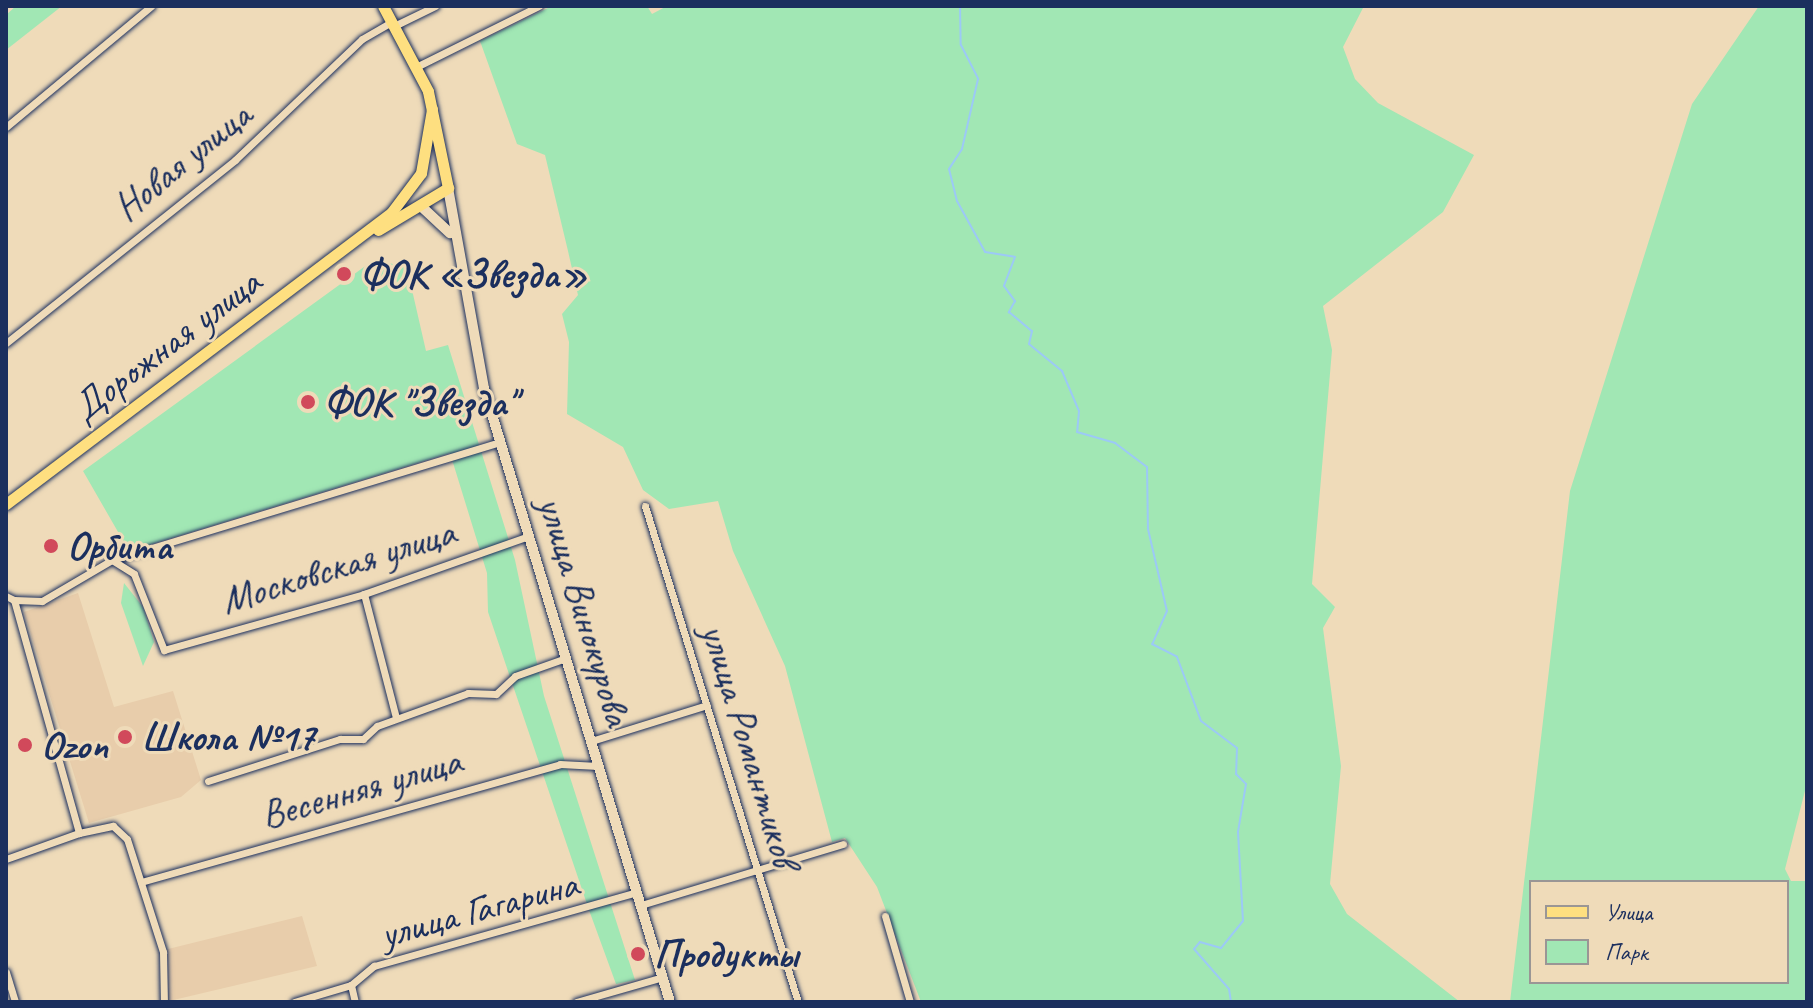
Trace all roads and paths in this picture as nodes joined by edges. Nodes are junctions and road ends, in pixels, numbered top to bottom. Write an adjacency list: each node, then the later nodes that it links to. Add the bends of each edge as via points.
1 (151, 6): 8 (street)
2 (383, 6): 5 (main road)
3 (435, 6): 5 (street, Новая улица)
4 (539, 6): 6 (street)
5 (393, 24): 6 (main road); 15 (street, Новая улица, via 362,39 235,160)
6 (418, 66): 7 (main road)
7 (432, 109): 9 (main road); 10 (main road)
8 (6, 127)
9 (446, 173): 10 (main road, via 432,167); 11 (main road)
10 (418, 179): 12 (main road); 14 (main road)
11 (448, 188): 12 (main road); 13 (main road, улица Винокурова)
12 (423, 208): 13 (main road); 14 (main road)
13 (452, 235): 16 (main road, улица Винокурова)
14 (363, 237): 17 (main road, Дорожная улица)
15 (6, 343)
16 (500, 442): 19 (main road, улица Винокурова); 20 (street)
17 (6, 504)
18 (645, 506): 24 (street, улица Романтиков)
19 (529, 536): 21 (street, Московская улица); 23 (main road, улица Винокурова)
20 (112, 560): 21 (street, Московская улица, via 134,574 164,650); 22 (street, via 42,601)
21 (364, 594): 25 (street)
22 (10, 598): 29 (street)
23 (566, 658): 25 (street, via 515,676 496,694 468,693); 26 (main road, улица Винокурова)
24 (707, 705): 26 (street); 32 (street, улица Романтиков)
25 (396, 718): 28 (street, via 363,739 340,739)
26 (591, 741): 27 (main road, улица Винокурова)
27 (598, 766): 33 (street, Весенняя улица, via 560,764); 34 (main road, улица Винокурова)
28 (208, 781)
29 (79, 833): 31 (street); 33 (street, via 113,826 127,839)
30 (843, 844): 32 (street)
31 (6, 859)
32 (757, 871): 35 (street); 46 (street, улица Романтиков)
33 (141, 882): 41 (street, via 163,952)
34 (637, 892): 35 (main road, улица Винокурова); 39 (street, улица Гагарина, via 374,966)
35 (641, 905): 38 (main road, улица Винокурова)
36 (885, 916): 47 (street)
37 (6, 972): 40 (street)
38 (663, 977): 44 (street); 45 (main road, улица Винокурова)
39 (351, 985): 42 (street, улица Гагарина); 43 (street)
40 (15, 1002)
41 (164, 1002)
42 (294, 1002)
43 (355, 1002)
44 (576, 1002)
45 (670, 1002)
46 (798, 1002)
47 (909, 1002)

